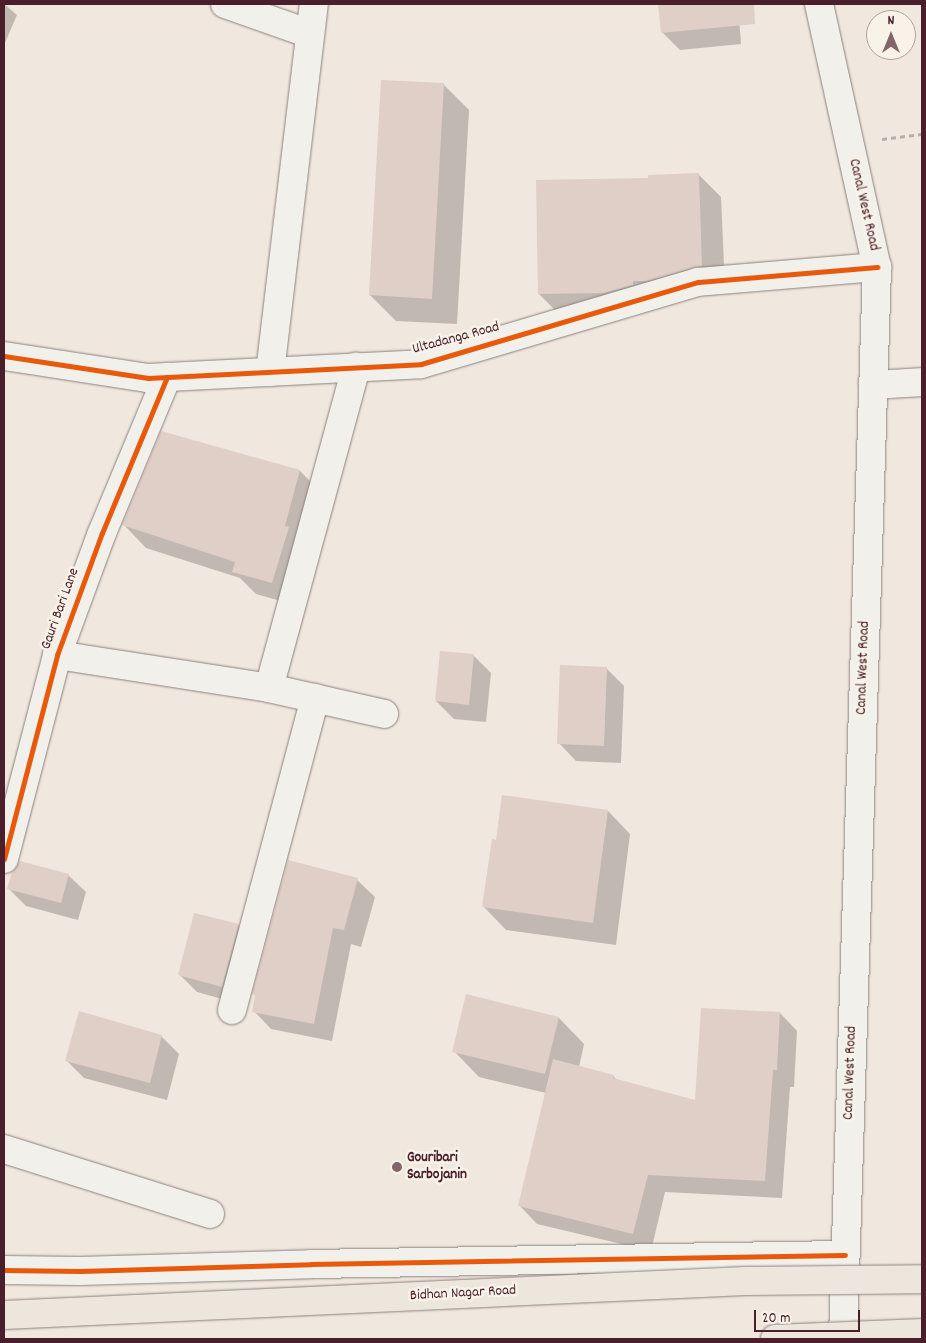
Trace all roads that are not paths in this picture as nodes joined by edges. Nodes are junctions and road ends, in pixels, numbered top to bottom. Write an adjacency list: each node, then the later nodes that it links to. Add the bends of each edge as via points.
1 (225, 4): 4 (street)
2 (314, 4): 4 (street)
3 (819, 4): 5 (street, Canal West Road)
4 (310, 34): 8 (street)
5 (877, 267): 7 (street, Ultadanga Road, via 698,282 421,364); 10 (street, Canal West Road)
6 (4, 356): 9 (street, Ultadanga Road, via 148,378)
7 (356, 368): 8 (street, Ultadanga Road); 12 (street)
8 (270, 372): 9 (street, Ultadanga Road)
9 (167, 377): 11 (street, Gauri Bari Lane, via 102,533)
10 (898, 383): 19 (street, Canal West Road)
11 (57, 655): 12 (street); 15 (street, Gauri Bari Lane)
12 (269, 688): 13 (street)
13 (315, 698): 14 (street); 16 (street)
14 (384, 714)
15 (4, 859)
16 (232, 1010)
17 (4, 1149): 18 (street)
18 (210, 1214)
19 (846, 1255): 20 (street); 25 (street, Canal West Road)
20 (4, 1270)
21 (922, 1279): 22 (main road, Bidhan Nagar Road, bridge, via 745,1281)
22 (4, 1315)
23 (922, 1333): 24 (main road, bridge)
24 (775, 1339)
25 (843, 1339)

